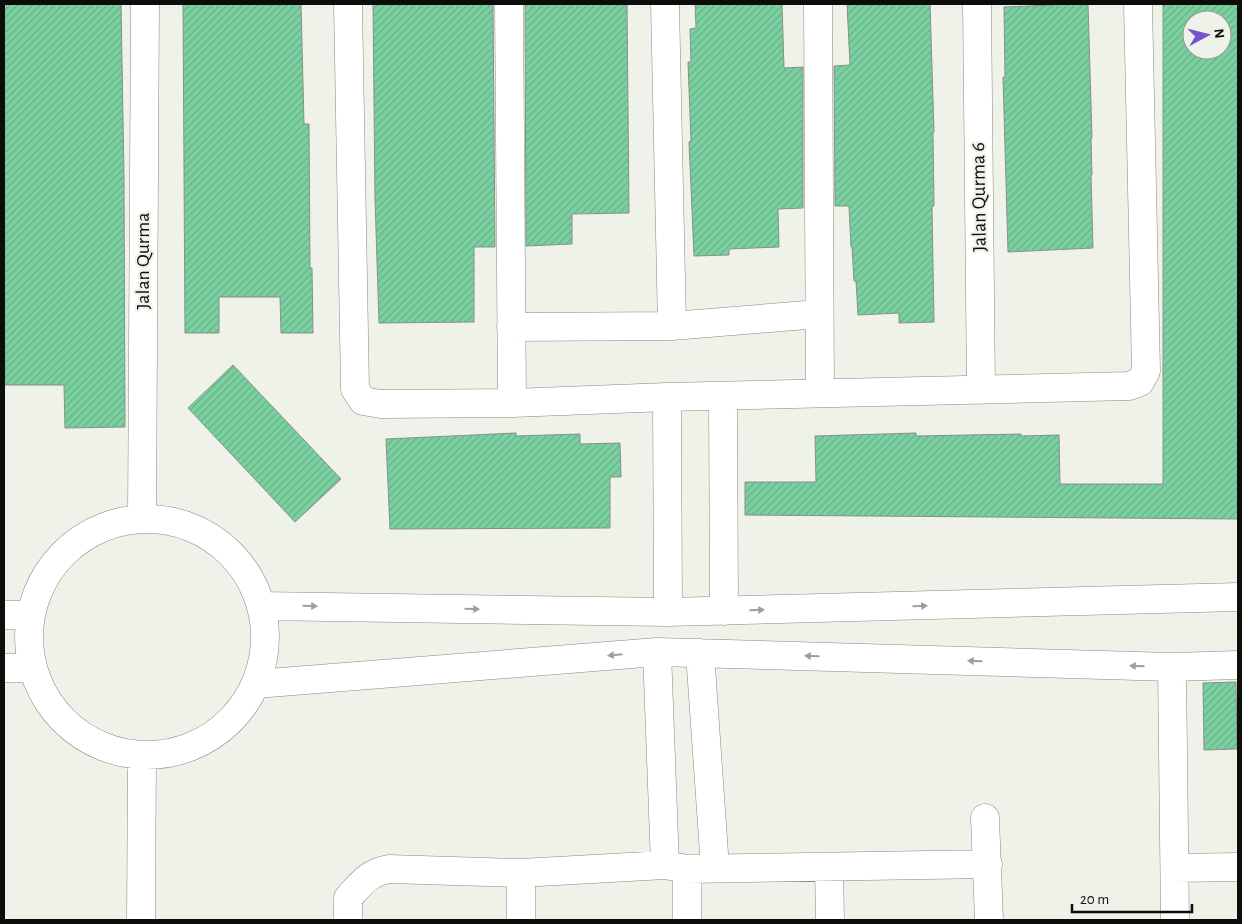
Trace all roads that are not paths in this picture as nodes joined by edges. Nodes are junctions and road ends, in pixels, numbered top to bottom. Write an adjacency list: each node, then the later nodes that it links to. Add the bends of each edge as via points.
1 (145, 4): 16 (street, Jalan Qurma)
2 (348, 4): 15 (street, via 355,389 363,400 380,404)
3 (509, 4): 9 (street)
4 (665, 4): 10 (street)
5 (818, 4): 8 (street)
6 (978, 4): 11 (street, Jalan Qurma 6)
7 (1138, 4): 11 (street, via 1146,372 1140,382 1129,386)
8 (819, 314): 10 (street); 12 (street)
9 (511, 326): 10 (street); 15 (street)
10 (672, 326)
11 (981, 390): 12 (street)
12 (820, 394): 13 (street)
13 (723, 396): 14 (street); 19 (street)
14 (667, 397): 15 (street); 20 (street)
15 (512, 403)
16 (142, 518): 18 (street, via 169,520 194,527 217,541 236,559 251,581); 22 (street, via 116,522 92,532 70,547 52,566 39,589)
17 (1238, 597): 19 (street, one-way to 17)
18 (261, 606): 20 (street, one-way to 20); 29 (street, via 264,658)
19 (724, 611): 20 (street)
20 (668, 612)
21 (4, 615): 22 (street)
22 (31, 615): 28 (street, via 29,642)
23 (657, 652): 24 (street); 29 (street, one-way to 29); 33 (street)
24 (700, 653): 26 (street, one-way to 24); 36 (street)
25 (1238, 665): 26 (street)
26 (1172, 667): 37 (street)
27 (4, 668): 28 (street)
28 (33, 668): 30 (street, via 51,705 74,730 118,752)
29 (256, 684): 30 (street, via 242,709 222,730 188,748)
30 (142, 755): 39 (street)
31 (985, 818): 32 (street)
32 (988, 864): 34 (street); 44 (street)
33 (676, 867): 36 (street); 38 (street); 42 (street)
34 (829, 867): 36 (street); 43 (street)
35 (1238, 867): 37 (street)
36 (715, 868)
37 (1175, 868): 45 (street)
38 (521, 873): 40 (street, via 377,872 348,898); 41 (street)
39 (141, 920)
40 (348, 920)
41 (521, 920)
42 (687, 920)
43 (830, 920)
44 (989, 920)
45 (1175, 920)

